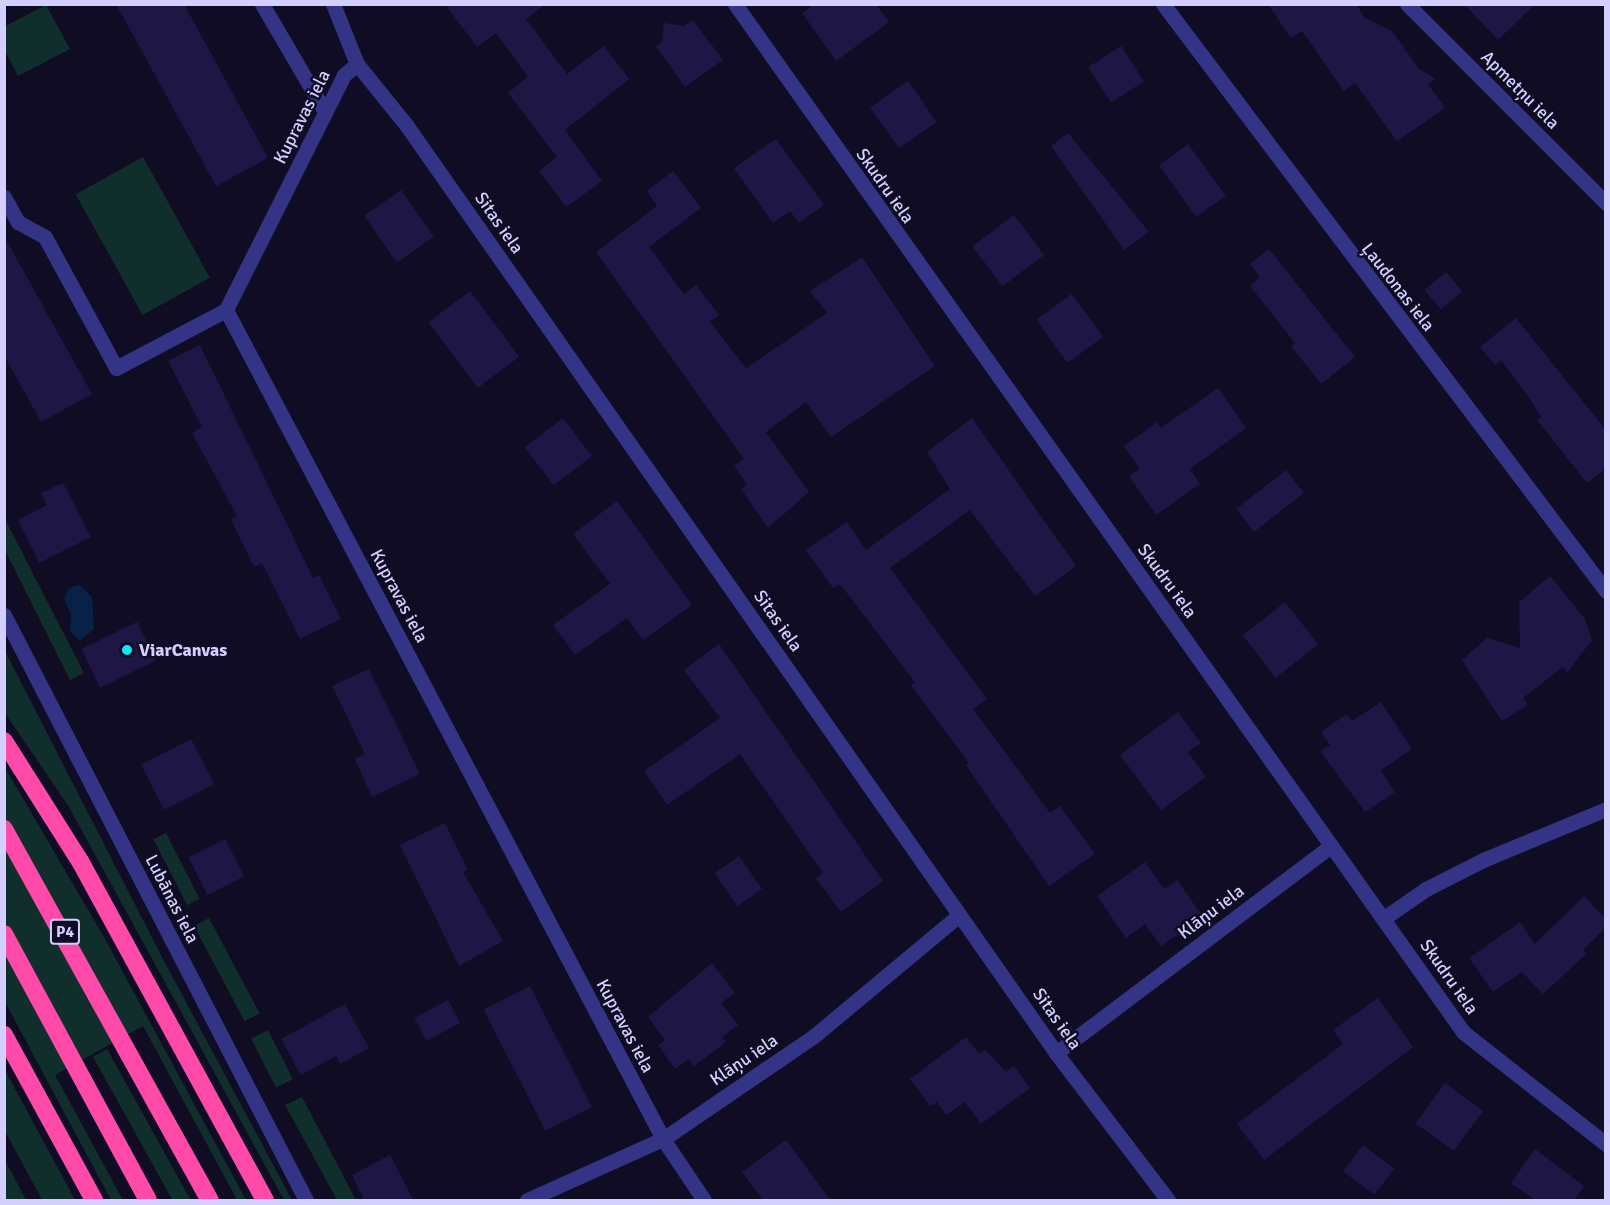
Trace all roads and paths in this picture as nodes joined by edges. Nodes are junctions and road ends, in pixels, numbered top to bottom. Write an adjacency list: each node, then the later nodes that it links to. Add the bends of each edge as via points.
1 (262, 4): 7 (street)
2 (735, 4): 16 (street, Skudru iela)
3 (1163, 4): 11 (street, Ļaudonas iela)
4 (1407, 4): 9 (street, Apmetņu iela)
5 (338, 7): 6 (street, Kupravas iela)
6 (357, 64): 7 (street, Kupravas iela, via 344,75); 17 (street, Sitas iela, via 407,126)
7 (325, 112): 10 (street, Kupravas iela)
8 (4, 197): 10 (street, via 18,222 45,237 116,368)
9 (1605, 203)
10 (226, 310): 22 (street, Kupravas iela)
11 (1605, 591)
12 (4, 615): 28 (street, Lubānas iela)
13 (4, 741): 27 (highway, via 80,861)
14 (1605, 809): 18 (street, via 1482,860 1426,889)
15 (4, 829): 26 (highway, P4)
16 (1331, 846): 18 (street, Skudru iela); 21 (street, Klāņu iela)
17 (959, 915): 21 (street, Sitas iela); 22 (street, Klāņu iela, via 814,1036)
18 (1384, 918): 23 (street, Skudru iela, via 1463,1032)
19 (4, 934): 25 (highway)
20 (4, 1035): 24 (highway)
21 (1056, 1053): 31 (street, Sitas iela)
22 (663, 1139): 29 (street, Klāņu iela); 30 (street, Kupravas iela)
23 (1605, 1144)
24 (94, 1200)
25 (148, 1200)
26 (210, 1200)
27 (265, 1200)
28 (306, 1200)
29 (527, 1200)
30 (704, 1200)
31 (1168, 1200)

